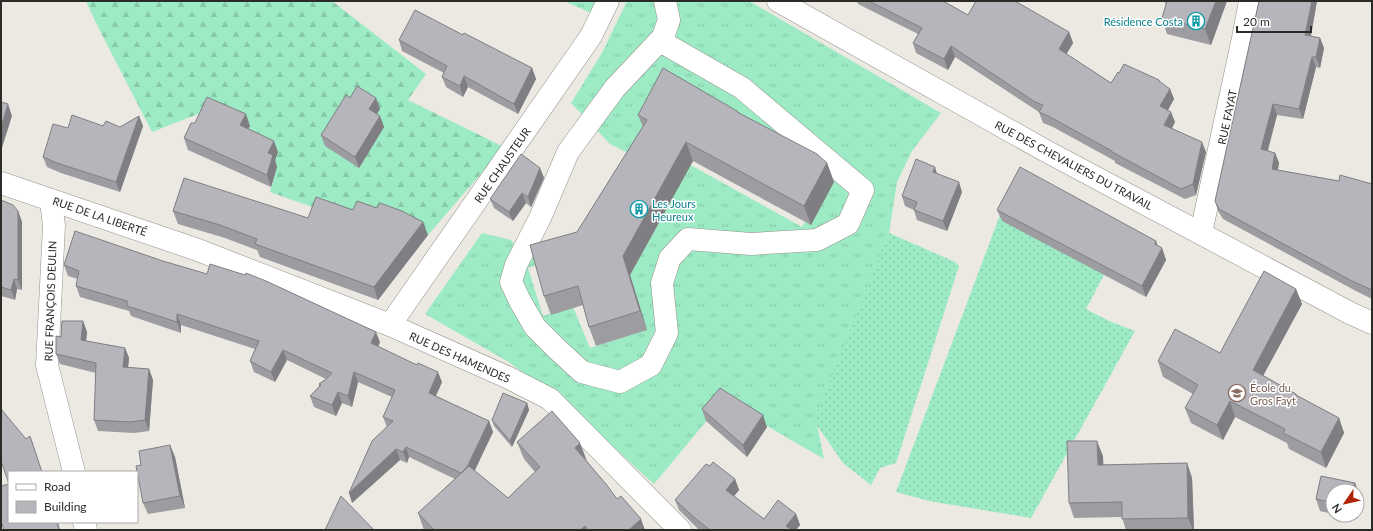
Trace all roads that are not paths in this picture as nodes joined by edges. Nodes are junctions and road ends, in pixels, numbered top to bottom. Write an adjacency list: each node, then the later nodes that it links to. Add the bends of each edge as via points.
1 (608, 1): 11 (street, RUE CHAUSTEUR, via 591,36)
2 (665, 1): 5 (street, via 669,20)
3 (778, 1): 8 (street, RUE DES CHEVALIERS DU TRAVAIL, via 1046,151)
4 (1250, 1): 8 (street, RUE FAYAT)
5 (660, 41): 5 (street, via 615,88 568,152 540,218 516,264 511,282 535,327 582,372 620,382 651,365 666,333 662,283 670,258 688,239 751,244 817,240 848,224 863,190 742,88)
6 (1, 183): 7 (street, RUE DE LA LIBERTÉ)
7 (51, 200): 9 (street, RUE DE LA LIBERTÉ); 12 (street, RUE FRANÇOIS DEULIN, via 54,226 47,365)
8 (1201, 233): 10 (street, RUE DES CHEVALIERS DU TRAVAIL)
9 (198, 250): 11 (street, RUE DES HAMENDES)
10 (1372, 324)
11 (390, 325): 13 (street, RUE DES HAMENDES, via 550,399)
12 (74, 471)
13 (680, 530)

